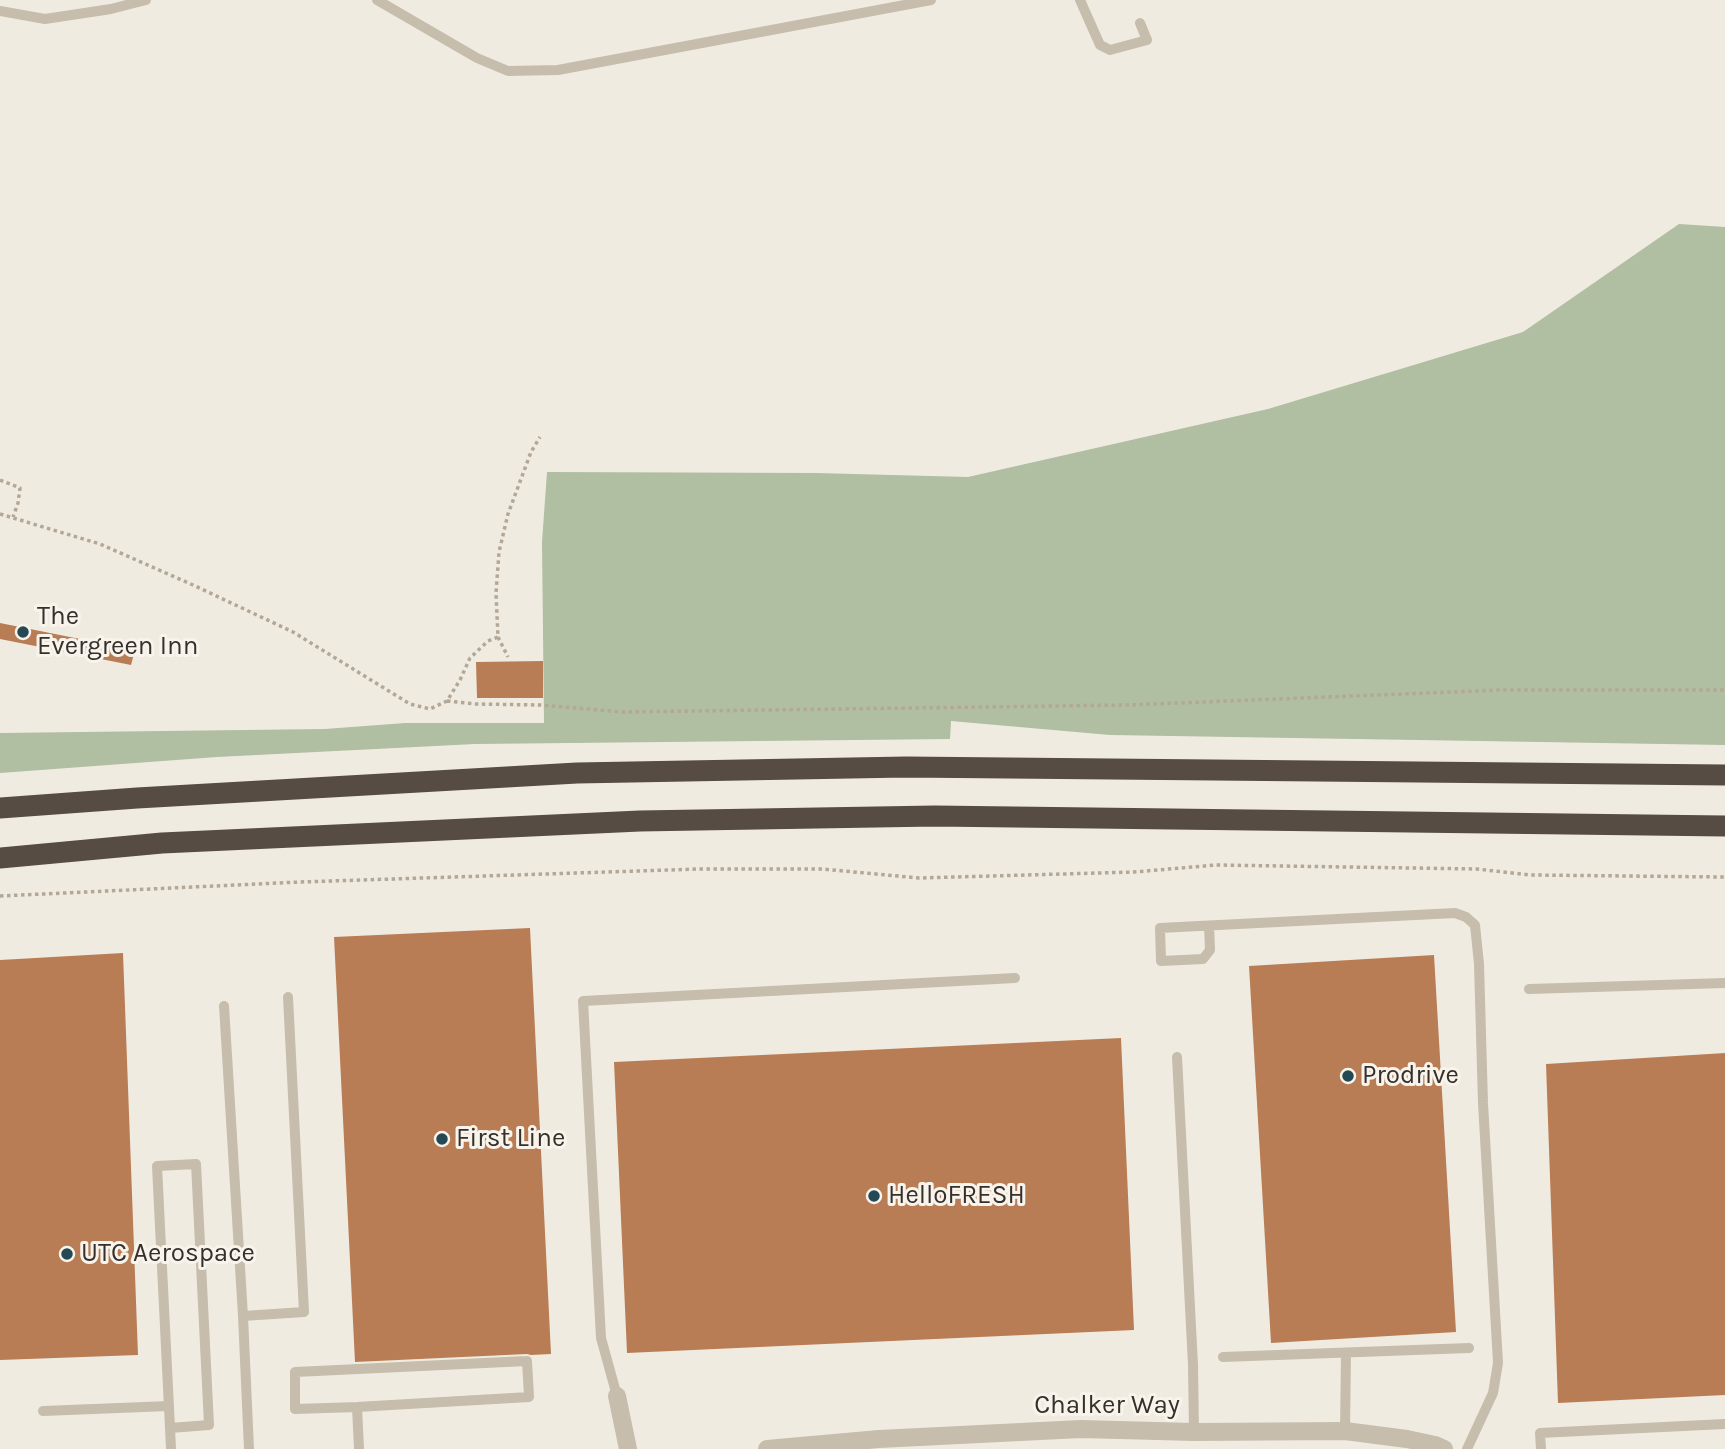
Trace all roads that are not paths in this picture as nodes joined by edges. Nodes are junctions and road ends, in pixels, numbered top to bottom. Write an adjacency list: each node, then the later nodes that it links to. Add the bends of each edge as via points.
1 (146, 0): 5 (lane, via 45,19)
2 (377, 0): 3 (lane, via 508,71 558,70)
3 (931, 0)
4 (1080, 0): 6 (lane, via 1100,46 1110,50 1147,40)
5 (0, 11)
6 (1140, 23)
7 (1725, 775): 8 (highway, via 892,767 577,773)
8 (0, 808)
9 (1725, 826): 10 (highway, via 922,816 572,824 162,843)
10 (0, 858)
11 (1209, 926): 11 (lane, via 1160,928 1161,961 1203,959 1210,950); 37 (lane, via 1455,914 1475,925 1498,1363 1493,1393)
12 (1016, 978): 22 (lane, via 583,1001 601,1338)
13 (1725, 983): 14 (lane)
14 (1529, 989)
15 (288, 997): 18 (lane, via 304,1312)
16 (224, 1006): 18 (lane)
17 (1177, 1057): 28 (lane)
18 (243, 1316): 32 (lane)
19 (1469, 1348): 20 (lane)
20 (1346, 1353): 21 (lane); 29 (lane)
21 (1223, 1357)
22 (617, 1396): 34 (street)
23 (169, 1406): 25 (lane); 27 (lane); 27 (lane, via 157,1166 196,1164 209,1425)
24 (357, 1407): 24 (lane, via 296,1409 295,1372 527,1361 529,1397); 33 (lane)
25 (44, 1410)
26 (1725, 1424): 38 (lane, via 1540,1433)
27 (170, 1428): 31 (lane)
28 (1195, 1432): 29 (street, Chalker Way); 35 (street, Chalker Way, via 1081,1429)
29 (1345, 1432): 30 (street, Chalker Way)
30 (1407, 1444): 36 (street, Chalker Way)
31 (171, 1449)
32 (249, 1449)
33 (359, 1449)
34 (628, 1449)
35 (768, 1449)
36 (1444, 1449)
37 (1467, 1449)
38 (1541, 1449)

